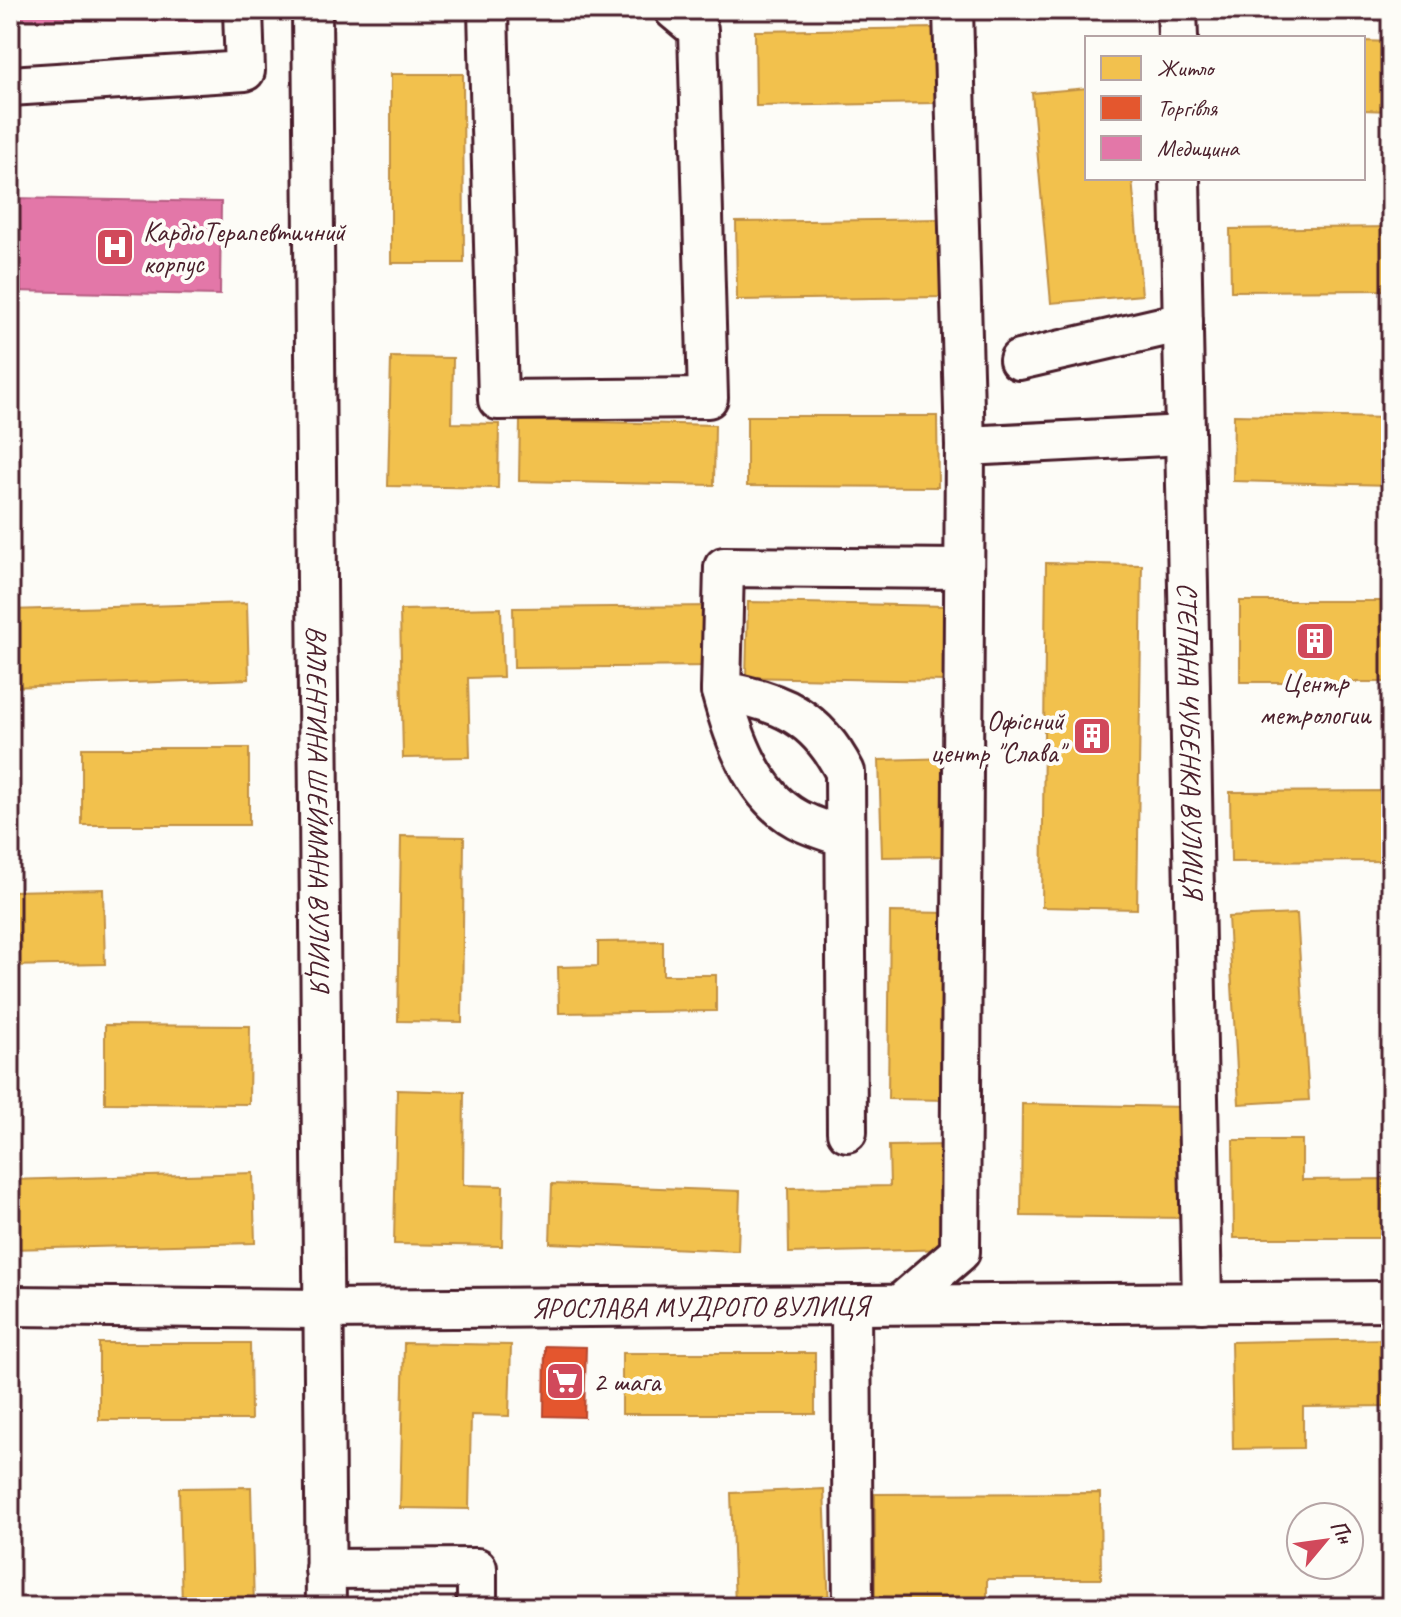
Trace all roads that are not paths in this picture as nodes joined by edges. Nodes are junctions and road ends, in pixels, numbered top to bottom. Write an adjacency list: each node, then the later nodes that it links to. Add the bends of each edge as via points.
1 (243, 10): 8 (street, via 245,71)
2 (312, 10): 23 (street, ВАЛЕНТИНА ШЕЙМАНА ВУЛИЦЯ)
3 (488, 10): 4 (street, via 498,400 513,400 708,398 698,30)
4 (674, 10)
5 (953, 10): 13 (street)
6 (1177, 10): 7 (street)
7 (1178, 36)
8 (10, 86)
9 (1180, 180): 10 (street, СТЕПАНА ЧУБЕНКА ВУЛИЦЯ)
10 (1183, 322): 11 (street); 12 (street, СТЕПАНА ЧУБЕНКА ВУЛИЦЯ)
11 (1019, 360)
12 (1185, 435): 13 (street); 19 (street, СТЕПАНА ЧУБЕНКА ВУЛИЦЯ)
13 (965, 446): 14 (street)
14 (964, 569): 15 (street, via 724,567); 20 (street, via 960,1252)
15 (721, 691): 16 (street, via 745,760 772,797 796,819); 16 (street, via 800,716 829,742 845,772)
16 (845, 837): 17 (street)
17 (847, 1132)
18 (1391, 1301): 19 (street, ЯРОСЛАВА МУДРОГО ВУЛИЦЯ)
19 (1202, 1303): 20 (street, ЯРОСЛАВА МУДРОГО ВУЛИЦЯ)
20 (900, 1304): 21 (street, ЯРОСЛАВА МУДРОГО ВУЛИЦЯ)
21 (851, 1305): 23 (street, ЯРОСЛАВА МУДРОГО ВУЛИЦЯ); 27 (street)
22 (10, 1306): 23 (street, ЯРОСЛАВА МУДРОГО ВУЛИЦЯ)
23 (322, 1309): 24 (street, ВАЛЕНТИНА ШЕЙМАНА ВУЛИЦЯ)
24 (325, 1569): 25 (street, ВАЛЕНТИНА ШЕЙМАНА ВУЛИЦЯ); 26 (street, via 477,1568)
25 (326, 1607)
26 (477, 1607)
27 (853, 1607)

